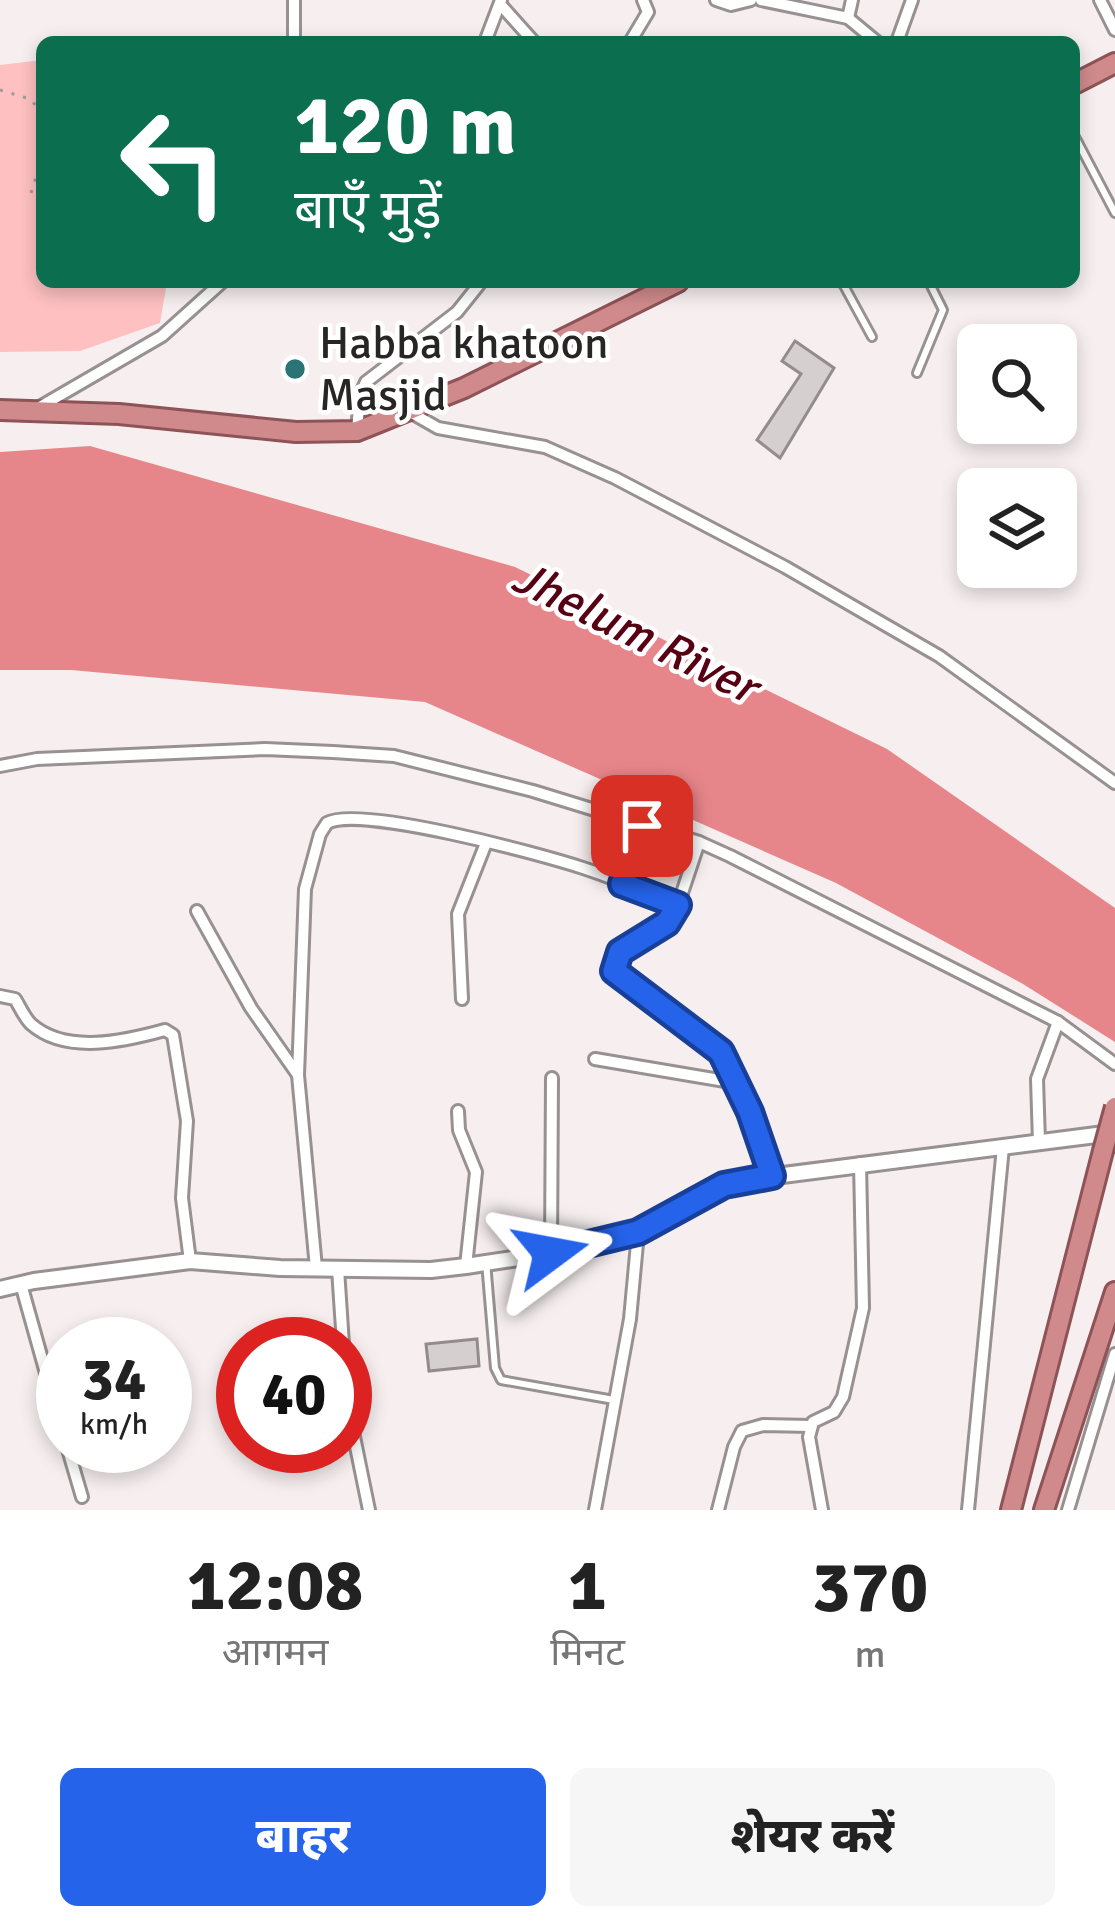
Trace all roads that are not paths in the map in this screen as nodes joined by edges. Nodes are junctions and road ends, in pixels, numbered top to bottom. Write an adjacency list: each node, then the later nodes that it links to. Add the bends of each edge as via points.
1 (294, 0): 13 (street)
2 (657, 0): 10 (street)
3 (716, 0): 4 (street)
4 (751, 0)
5 (761, 0): 11 (street)
6 (852, 0): 11 (street)
7 (912, 0): 18 (street)
8 (1100, 0): 12 (street)
9 (501, 2): 14 (street); 15 (street)
10 (645, 6): 16 (street)
11 (848, 18): 17 (street)
12 (1115, 30)
13 (294, 36)
14 (487, 36)
15 (529, 36)
16 (632, 36)
17 (870, 36)
18 (898, 36)
19 (1115, 64): 20 (highway)
20 (1080, 81)
21 (1080, 146): 22 (lane)
22 (1115, 213)
23 (215, 288): 31 (street, via 162,335)
24 (476, 288): 33 (street, via 458,312 367,382)
25 (845, 288): 28 (lane)
26 (932, 288): 29 (lane, via 944,310)
27 (638, 291): 32 (highway)
28 (872, 337)
29 (917, 373)
30 (0, 410): 31 (highway)
31 (35, 410): 33 (highway)
32 (410, 412): 33 (highway); 35 (street, via 438,428 544,447 785,567 939,656)
33 (357, 431)
34 (0, 766): 36 (street, via 265,748 394,756)
35 (1115, 783)
36 (642, 826): 37 (street); 39 (street)
37 (699, 842): 40 (street); 44 (street)
38 (486, 843): 39 (street); 43 (street, via 458,914); 47 (street, via 348,818 327,824 304,889)
39 (622, 884): 40 (street)
40 (678, 905): 49 (street, via 667,923 620,952 614,971 711,1042)
41 (197, 910): 47 (street)
42 (0, 996): 59 (street, via 15,999 38,1029 77,1042 173,1035 187,1121 182,1198)
43 (462, 999)
44 (1058, 1022): 46 (street); 53 (street, via 1036,1079)
45 (595, 1059): 49 (street)
46 (1115, 1064)
47 (298, 1075): 62 (street)
48 (552, 1078): 58 (street)
49 (737, 1083): 56 (street)
50 (1115, 1107): 80 (highway, bridge)
51 (458, 1112): 61 (street, via 476,1172)
52 (1115, 1133): 53 (street)
53 (1039, 1142): 54 (street)
54 (1004, 1147): 55 (street); 79 (street)
55 (860, 1163): 56 (street); 71 (street, via 863,1308 843,1397)
56 (772, 1176): 57 (street, via 724,1185)
57 (638, 1232): 58 (street); 70 (street)
58 (551, 1253): 60 (street)
59 (190, 1261): 62 (street); 64 (street)
60 (485, 1262): 61 (street); 70 (lane, via 500,1380)
61 (466, 1266): 63 (street)
62 (316, 1268): 63 (street)
63 (338, 1269): 67 (street)
64 (21, 1284): 65 (street); 68 (street)
65 (0, 1289)
66 (1115, 1292): 81 (highway)
67 (341, 1317)
68 (36, 1338)
69 (1115, 1354): 82 (street)
70 (614, 1400): 76 (street)
71 (811, 1426): 77 (street, via 742,1430); 78 (street)
72 (75, 1473): 74 (street)
73 (361, 1473): 75 (street)
74 (82, 1497)
75 (369, 1510)
76 (595, 1510)
77 (718, 1510)
78 (822, 1510)
79 (968, 1510)
80 (1011, 1510)
81 (1044, 1510)
82 (1067, 1510)

